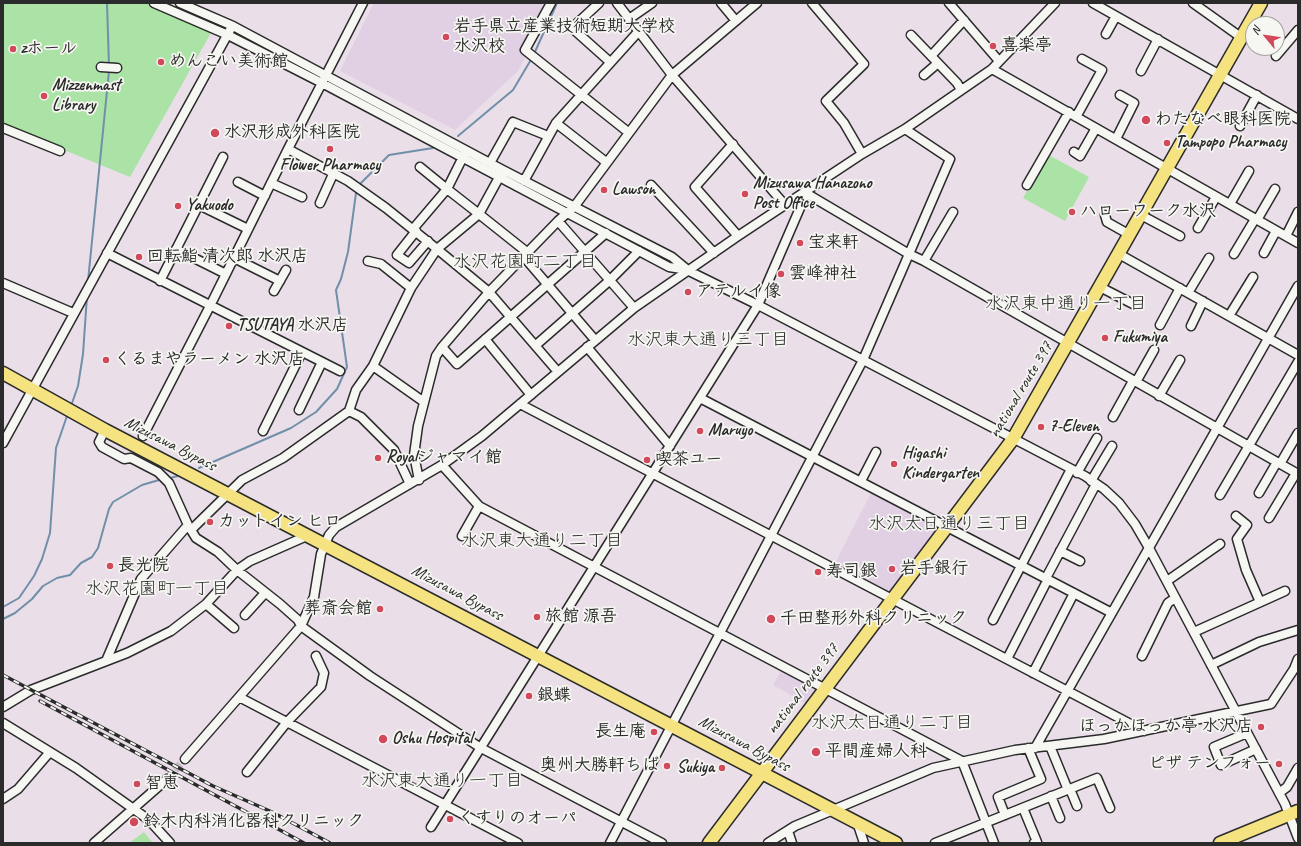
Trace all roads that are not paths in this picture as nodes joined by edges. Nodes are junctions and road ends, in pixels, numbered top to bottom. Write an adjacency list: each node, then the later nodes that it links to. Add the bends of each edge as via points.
1 (154, 3): 24 (street)
2 (180, 3): 20 (street)
3 (363, 3): 41 (street)
4 (551, 3): 43 (street, via 525,50)
5 (599, 3): 32 (street, via 572,28)
6 (617, 3): 17 (street)
7 (652, 3): 17 (street)
8 (721, 3): 19 (street)
9 (757, 3): 19 (street)
10 (812, 3): 62 (street, via 864,64 826,101)
11 (949, 3): 18 (street)
12 (1055, 3): 31 (street)
13 (1093, 3): 16 (street)
14 (1193, 3): 26 (street)
15 (1262, 3): 26 (highway, national route 397)
16 (1116, 16): 23 (street); 27 (street)
17 (629, 19): 22 (street)
18 (964, 20): 29 (street); 31 (street)
19 (736, 21): 39 (street)
20 (233, 26): 24 (street); 41 (street)
21 (1298, 30): 28 (street)
22 (638, 32): 32 (street); 39 (street)
23 (1106, 34)
24 (228, 35): 41 (street); 110 (street)
25 (911, 35): 29 (street)
26 (1242, 38): 38 (highway, national route 397)
27 (1158, 39): 37 (street); 38 (street)
28 (1285, 45)
29 (930, 56): 33 (street)
30 (1082, 59): 47 (street, via 1102,70)
31 (999, 61): 36 (street)
32 (610, 62): 43 (street)
33 (938, 63): 40 (street); 42 (street)
34 (103, 67): 35 (street)
35 (115, 68)
36 (992, 69): 42 (street); 46 (street)
37 (1141, 71)
38 (1221, 74): 45 (street); 67 (highway, national route 397)
39 (672, 75): 54 (street); 57 (street)
40 (924, 75)
41 (324, 80): 58 (street); 61 (street)
42 (961, 90): 53 (street)
43 (580, 94): 49 (street); 54 (street)
44 (1120, 94): 56 (street, via 1134,104)
45 (1256, 95): 48 (street); 50 (street)
46 (1069, 112): 47 (street); 75 (street)
47 (1076, 117): 52 (street)
48 (1298, 118)
49 (556, 122): 55 (street); 64 (street)
50 (1240, 126)
51 (3, 128): 59 (street)
52 (1096, 128): 56 (street); 60 (street, via 1080,156)
53 (905, 129): 62 (street); 113 (street, via 950,159)
54 (628, 132): 64 (street)
55 (548, 136): 65 (street, via 513,122); 71 (street)
56 (1116, 139): 67 (street)
57 (733, 144): 85 (street); 101 (street, via 695,186)
58 (288, 149): 69 (street); 73 (street)
59 (60, 151)
60 (1074, 152)
61 (465, 154): 65 (street); 70 (street); 76 (street)
62 (862, 154): 78 (street)
63 (223, 157): 84 (street)
64 (606, 162): 86 (street)
65 (490, 163): 70 (street)
66 (420, 167): 76 (street)
67 (1167, 169): 81 (street); 91 (highway, national route 397)
68 (1249, 171): 83 (street)
69 (334, 172): 82 (street); 97 (street)
70 (501, 174): 71 (street); 89 (street); 90 (street)
71 (524, 181): 86 (street)
72 (238, 182): 79 (street)
73 (271, 183): 79 (street); 80 (street)
74 (651, 185): 111 (street)
75 (1027, 185)
76 (448, 189): 90 (street); 97 (street)
77 (1275, 189): 93 (street)
78 (804, 192): 85 (street); 113 (street); 138 (street, via 803,201)
79 (265, 196): 96 (street)
80 (302, 197)
81 (1216, 197): 83 (street); 95 (street)
82 (320, 203)
83 (1230, 204): 93 (street)
84 (198, 205): 96 (street); 106 (street)
85 (785, 205): 101 (street)
86 (574, 207): 89 (street); 122 (street, via 672,257)
87 (954, 212): 120 (street)
88 (1298, 212): 103 (street)
89 (568, 213): 94 (street); 99 (street)
90 (479, 214): 107 (street); 116 (street)
91 (1141, 215): 100 (highway, national route 397); 102 (street)
92 (1105, 216): 100 (street, via 1107,222)
93 (1256, 220): 98 (street); 115 (street)
94 (558, 221): 109 (street); 116 (street)
95 (1198, 228)
96 (248, 229): 117 (street)
97 (415, 230): 104 (street); 104 (street, via 397,254 409,264)
98 (1276, 231): 103 (street); 112 (street)
99 (606, 233): 108 (street); 109 (street)
100 (1130, 235): 114 (highway, national route 397)
101 (738, 236): 111 (street)
102 (1180, 236)
103 (1286, 236): 105 (street)
104 (428, 242): 107 (street)
105 (1298, 243)
106 (176, 249): 123 (street); 126 (street)
107 (437, 249): 132 (street); 135 (street)
108 (639, 251): 122 (street, via 669,267); 125 (street)
109 (584, 252): 125 (street); 129 (street)
110 (106, 253): 126 (street); 142 (street)
111 (714, 253): 122 (street)
112 (1264, 253)
113 (909, 254): 120 (street); 158 (street)
114 (1119, 254): 131 (highway, national route 397); 133 (street)
115 (1234, 254)
116 (526, 255): 129 (street); 135 (street)
117 (234, 258): 123 (street); 127 (street)
118 (1209, 258): 136 (street)
119 (368, 260): 132 (street, via 380,264)
120 (924, 261): 151 (street)
121 (286, 270): 127 (street)
122 (689, 271): 138 (street); 141 (street)
123 (226, 274): 140 (street)
124 (1252, 277): 145 (street)
125 (610, 280): 141 (street); 143 (street)
126 (160, 281): 140 (street)
127 (280, 282): 134 (street)
128 (3, 283): 142 (street)
129 (547, 284): 143 (street); 144 (street)
130 (1298, 286): 148 (street)
131 (1100, 287): 139 (street); 151 (highway, national route 397)
132 (411, 288): 162 (street)
133 (1180, 288): 136 (street); 146 (street)
134 (274, 291)
135 (488, 292): 144 (street); 153 (street)
136 (1188, 293): 137 (street)
137 (1203, 301): 145 (street); 147 (street)
138 (758, 305): 158 (street); 170 (street)
139 (1135, 305)
140 (210, 306): 156 (street); 180 (street)
141 (634, 308): 150 (street)
142 (74, 313): 167 (street)
143 (572, 313): 150 (street); 152 (street)
144 (510, 316): 149 (street); 152 (street)
145 (1229, 316): 148 (street)
146 (1160, 326)
147 (1191, 326)
148 (1268, 338): 157 (street); 176 (street)
149 (485, 339): 153 (street, via 457,364); 168 (street)
150 (595, 340): 154 (street)
151 (1068, 344): 166 (street); 182 (highway, national route 397)
152 (536, 345): 164 (street)
153 (442, 347): 171 (street, via 436,356)
154 (587, 347): 164 (street); 184 (street)
155 (1154, 350): 166 (street)
156 (302, 352): 160 (street); 178 (street)
157 (1298, 355)
158 (863, 360): 182 (street); 188 (street)
159 (1180, 360): 169 (street)
160 (322, 362): 163 (street); 173 (street)
161 (1298, 362): 186 (street)
162 (373, 366): 171 (street); 174 (street, via 356,390)
163 (340, 370)
164 (558, 372): 168 (street)
165 (3, 373): 167 (highway, Mizusawa Bypass)
166 (1134, 382): 169 (street); 175 (street)
167 (31, 389): 177 (highway, Mizusawa Bypass); 183 (street)
168 (531, 395): 172 (street)
169 (1159, 396): 176 (street)
170 (700, 398): 184 (street); 188 (street)
171 (424, 402): 194 (street, via 414,455)
172 (520, 404): 190 (street); 192 (street)
173 (299, 410)
174 (349, 411): 197 (street, via 361,417 394,450); 198 (street, via 283,458 242,480)
175 (1113, 417)
176 (1217, 429): 186 (street); 211 (street)
177 (105, 430): 198 (highway, Mizusawa Bypass); 205 (street, via 99,442 102,447 158,472 168,483)
178 (263, 431)
179 (1298, 433): 189 (street)
180 (143, 436)
181 (1097, 438): 191 (street)
182 (1013, 439): 191 (street); 204 (highway, national route 397)
183 (3, 443)
184 (670, 446): 192 (street)
185 (1112, 446): 196 (street)
186 (1248, 447): 189 (street); 200 (street)
187 (876, 452): 195 (street)
188 (812, 456): 195 (street); 208 (street)
189 (1278, 463): 193 (street); 199 (street)
190 (442, 466): 194 (street); 201 (street)
191 (1074, 471): 196 (street); 214 (street)
192 (652, 474): 208 (street); 215 (street)
193 (1297, 474): 203 (street)
194 (419, 480): 197 (street)
195 (861, 481): 204 (street)
196 (1093, 482): 211 (street, via 1119,503); 212 (street)
197 (410, 484): 209 (street, via 336,527)
198 (229, 493): 205 (street); 206 (highway, Mizusawa Bypass)
199 (1259, 493)
200 (1220, 495)
201 (479, 506): 207 (street); 215 (street)
202 (1236, 516): 224 (street, via 1247,526 1237,540)
203 (1269, 518)
204 (948, 526): 214 (street); 223 (highway, national route 397)
205 (189, 527): 216 (street, via 196,538 218,552); 239 (street, via 141,579)
206 (309, 535): 209 (highway, Mizusawa Bypass); 216 (street, via 250,560)
207 (462, 536)
208 (771, 536): 223 (street); 233 (street)
209 (325, 544): 229 (street, via 318,566 314,597); 234 (highway, Mizusawa Bypass)
210 (1220, 544): 218 (street)
211 (1149, 548): 218 (street); 226 (street)
212 (1060, 551): 213 (street); 217 (street)
213 (1080, 561)
214 (1022, 565): 217 (street); 228 (street)
215 (593, 568): 233 (street); 234 (street)
216 (237, 570): 220 (street); 225 (street)
217 (1047, 579): 221 (street); 237 (street)
218 (1167, 581): 222 (street)
219 (1285, 591): 224 (street)
220 (265, 593): 227 (street); 229 (street, via 298,620)
221 (1074, 593): 226 (street); 241 (street)
222 (1175, 598): 232 (street); 236 (street, via 1168,602)
223 (893, 599): 237 (street); 242 (highway, national route 397)
224 (1260, 602): 232 (street)
225 (206, 604): 230 (street); 239 (street, via 171,631 139,648)
226 (1112, 613): 243 (street)
227 (245, 615)
228 (993, 620)
229 (301, 626): 244 (street); 253 (street, via 370,676)
230 (234, 628)
231 (1298, 630): 240 (street, via 1259,642)
232 (1194, 632): 240 (street)
233 (720, 634): 242 (street); 249 (street)
234 (539, 655): 249 (highway, Mizusawa Bypass); 253 (street)
235 (316, 656): 247 (street, via 324,673 321,687)
236 (1142, 656)
237 (1007, 659): 241 (street)
238 (1298, 659): 246 (street, via 1271,704)
239 (106, 661): 245 (street, via 31,690)
240 (1211, 665): 246 (street)
241 (1033, 673): 243 (street)
242 (826, 688): 258 (street); 261 (highway, national route 397)
243 (1068, 691): 250 (street); 254 (street)
244 (239, 697): 247 (street); 257 (street)
245 (3, 707)
246 (1237, 713): 250 (street); 251 (street)
247 (287, 722): 260 (street); 267 (street)
248 (3, 723): 256 (street)
249 (672, 725): 261 (highway, Mizusawa Bypass); 276 (street)
250 (1144, 732): 252 (street)
251 (1247, 733): 255 (street); 255 (street, via 1214,747 1222,765)
252 (1050, 746): 254 (street); 263 (street)
253 (481, 748): 267 (street); 276 (street)
254 (1032, 748): 258 (street); 274 (street, via 1041,779 998,797)
255 (1256, 750): 264 (street)
256 (50, 753): 266 (street, via 18,789); 271 (street, via 76,768)
257 (185, 759)
258 (962, 761): 272 (street, via 921,773); 278 (street)
259 (1298, 768): 264 (street, via 1288,787)
260 (247, 772)
261 (761, 772): 272 (highway, Mizusawa Bypass); 287 (highway, national route 397)
262 (167, 779): 271 (street)
263 (1069, 789): 265 (street); 268 (street); 270 (street, via 1097,778)
264 (1279, 793): 273 (street)
265 (1051, 796): 269 (street); 275 (street)
266 (3, 800)
267 (445, 805): 279 (street); 284 (street)
268 (1077, 806)
269 (1023, 808): 274 (street); 294 (street, via 1037,842)
270 (1110, 808)
271 (133, 809): 282 (street); 283 (street, via 161,831)
272 (834, 810): 277 (highway, Mizusawa Bypass); 280 (street)
273 (1293, 813): 281 (street); 295 (highway)
274 (1005, 815): 278 (street)
275 (1060, 818)
276 (621, 822): 285 (street); 286 (street)
277 (857, 822): 290 (street); 291 (highway, Mizusawa Bypass)
278 (986, 823): 292 (street); 293 (street)
279 (431, 826)
280 (788, 831): 288 (street); 289 (street)
281 (1298, 838)
282 (94, 843)
283 (170, 843)
284 (518, 843)
285 (610, 843)
286 (662, 843)
287 (709, 843)
288 (768, 843)
289 (792, 843)
290 (864, 843)
291 (896, 843)
292 (935, 843)
293 (994, 843)
294 (1034, 843)
295 (1220, 843)

